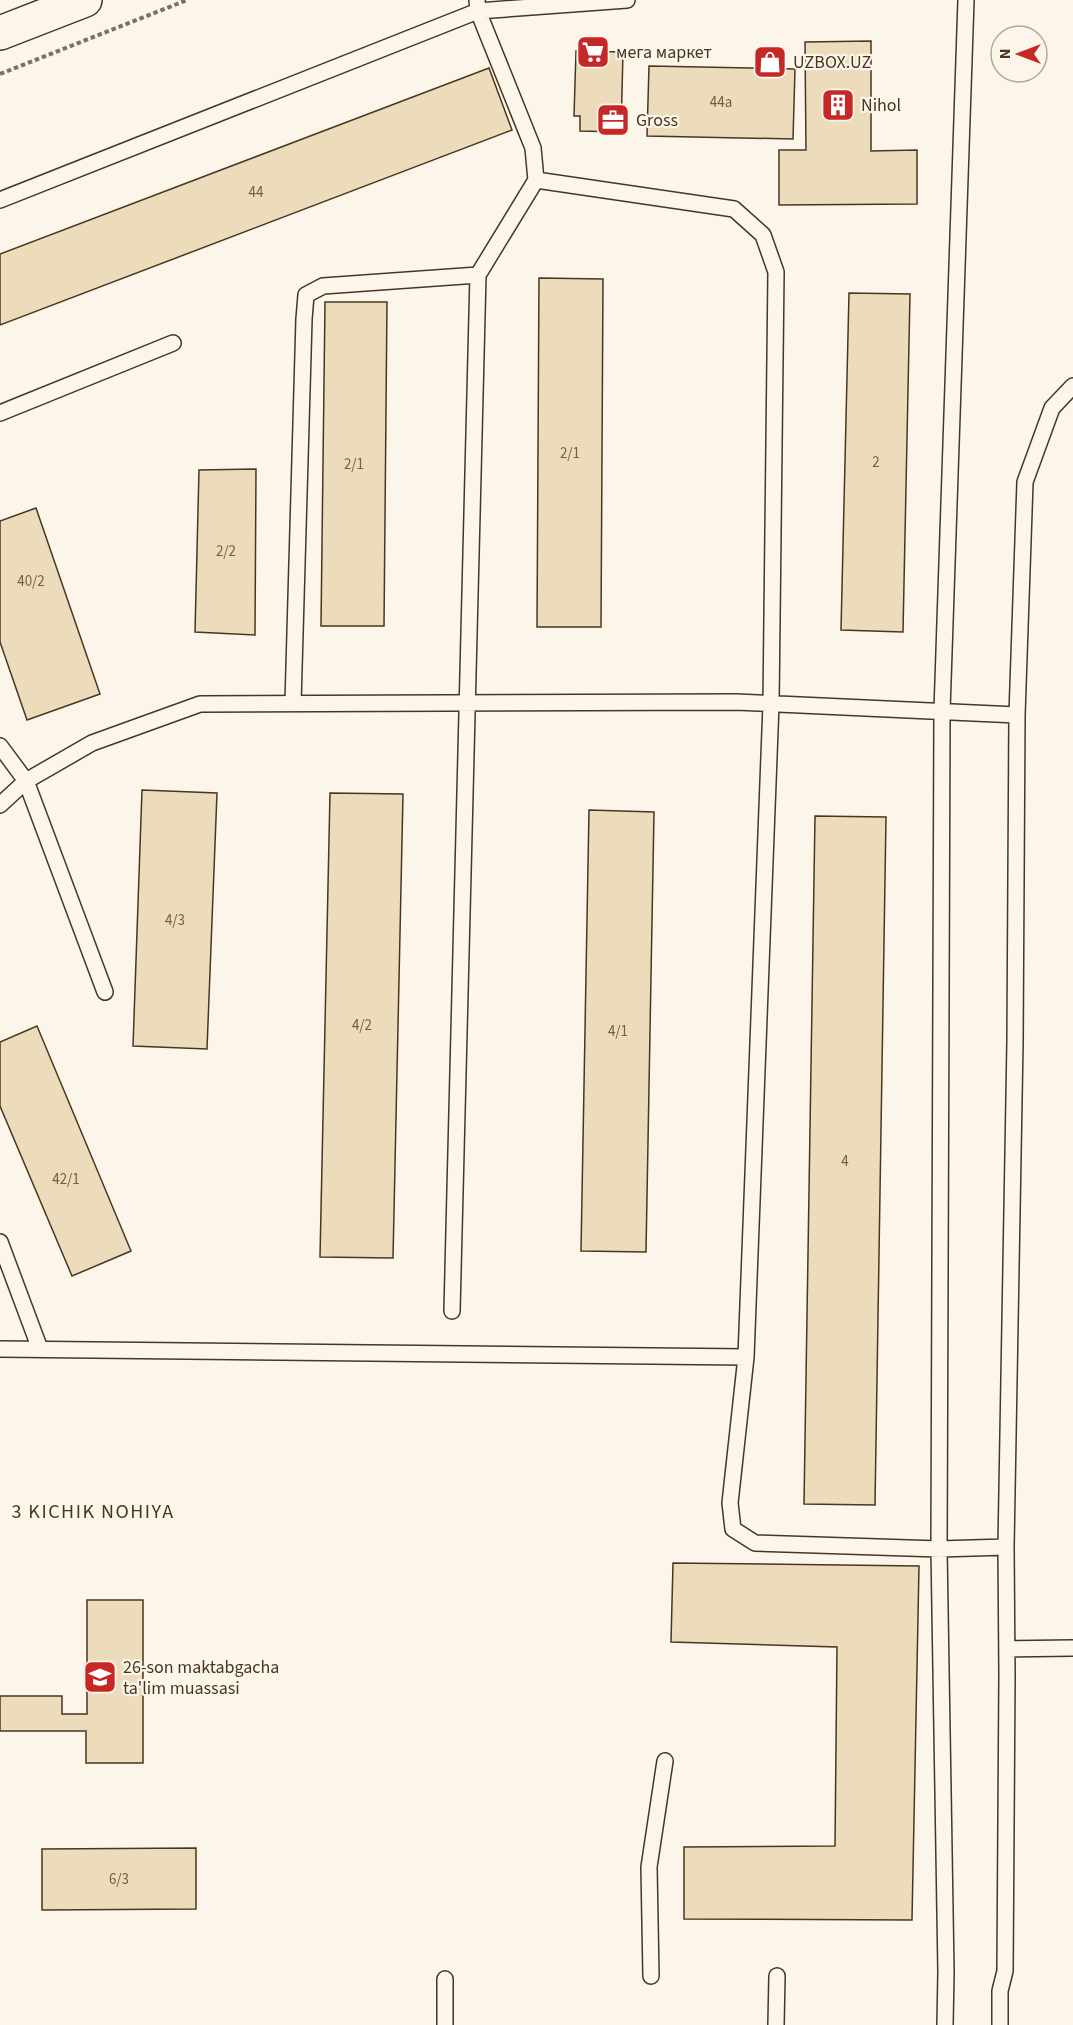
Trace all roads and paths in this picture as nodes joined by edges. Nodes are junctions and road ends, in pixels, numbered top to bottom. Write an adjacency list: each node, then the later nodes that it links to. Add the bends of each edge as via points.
1 (85, 0): 6 (main road)
2 (187, 0): 7 (path)
3 (627, 0): 5 (lane)
4 (966, 0): 17 (lane)
5 (477, 6): 8 (lane, via 533,148); 9 (lane)
6 (0, 33)
7 (0, 74)
8 (536, 180): 10 (lane); 16 (lane, via 734,209 763,235 776,272)
9 (0, 200)
10 (478, 275): 14 (lane, via 323,286 306,295); 15 (lane)
11 (173, 343): 13 (lane)
12 (1073, 386): 18 (lane, via 1052,408 1025,482)
13 (0, 413)
14 (293, 703): 15 (lane); 20 (lane, via 200,704 92,743)
15 (468, 703): 16 (lane); 24 (lane)
16 (771, 704): 17 (lane); 27 (lane)
17 (942, 711): 18 (lane); 29 (lane)
18 (1017, 715): 28 (lane)
19 (0, 746): 20 (lane)
20 (26, 781): 21 (lane); 22 (lane)
21 (0, 805)
22 (105, 992)
23 (0, 1242): 26 (lane)
24 (452, 1311)
25 (0, 1349): 26 (lane)
26 (40, 1349): 27 (lane)
27 (746, 1357): 29 (lane, via 730,1503 733,1529 755,1544)
28 (1006, 1547): 29 (lane); 31 (lane)
29 (939, 1549): 38 (lane)
30 (1073, 1648): 31 (lane)
31 (1007, 1649): 39 (lane, via 1005,1971 1000,1990)
32 (665, 1761): 34 (lane, via 648,1867)
33 (777, 1976): 37 (lane)
34 (651, 1977)
35 (445, 1979): 36 (lane)
36 (445, 2025)
37 (776, 2025)
38 (945, 2025)
39 (1000, 2025)

